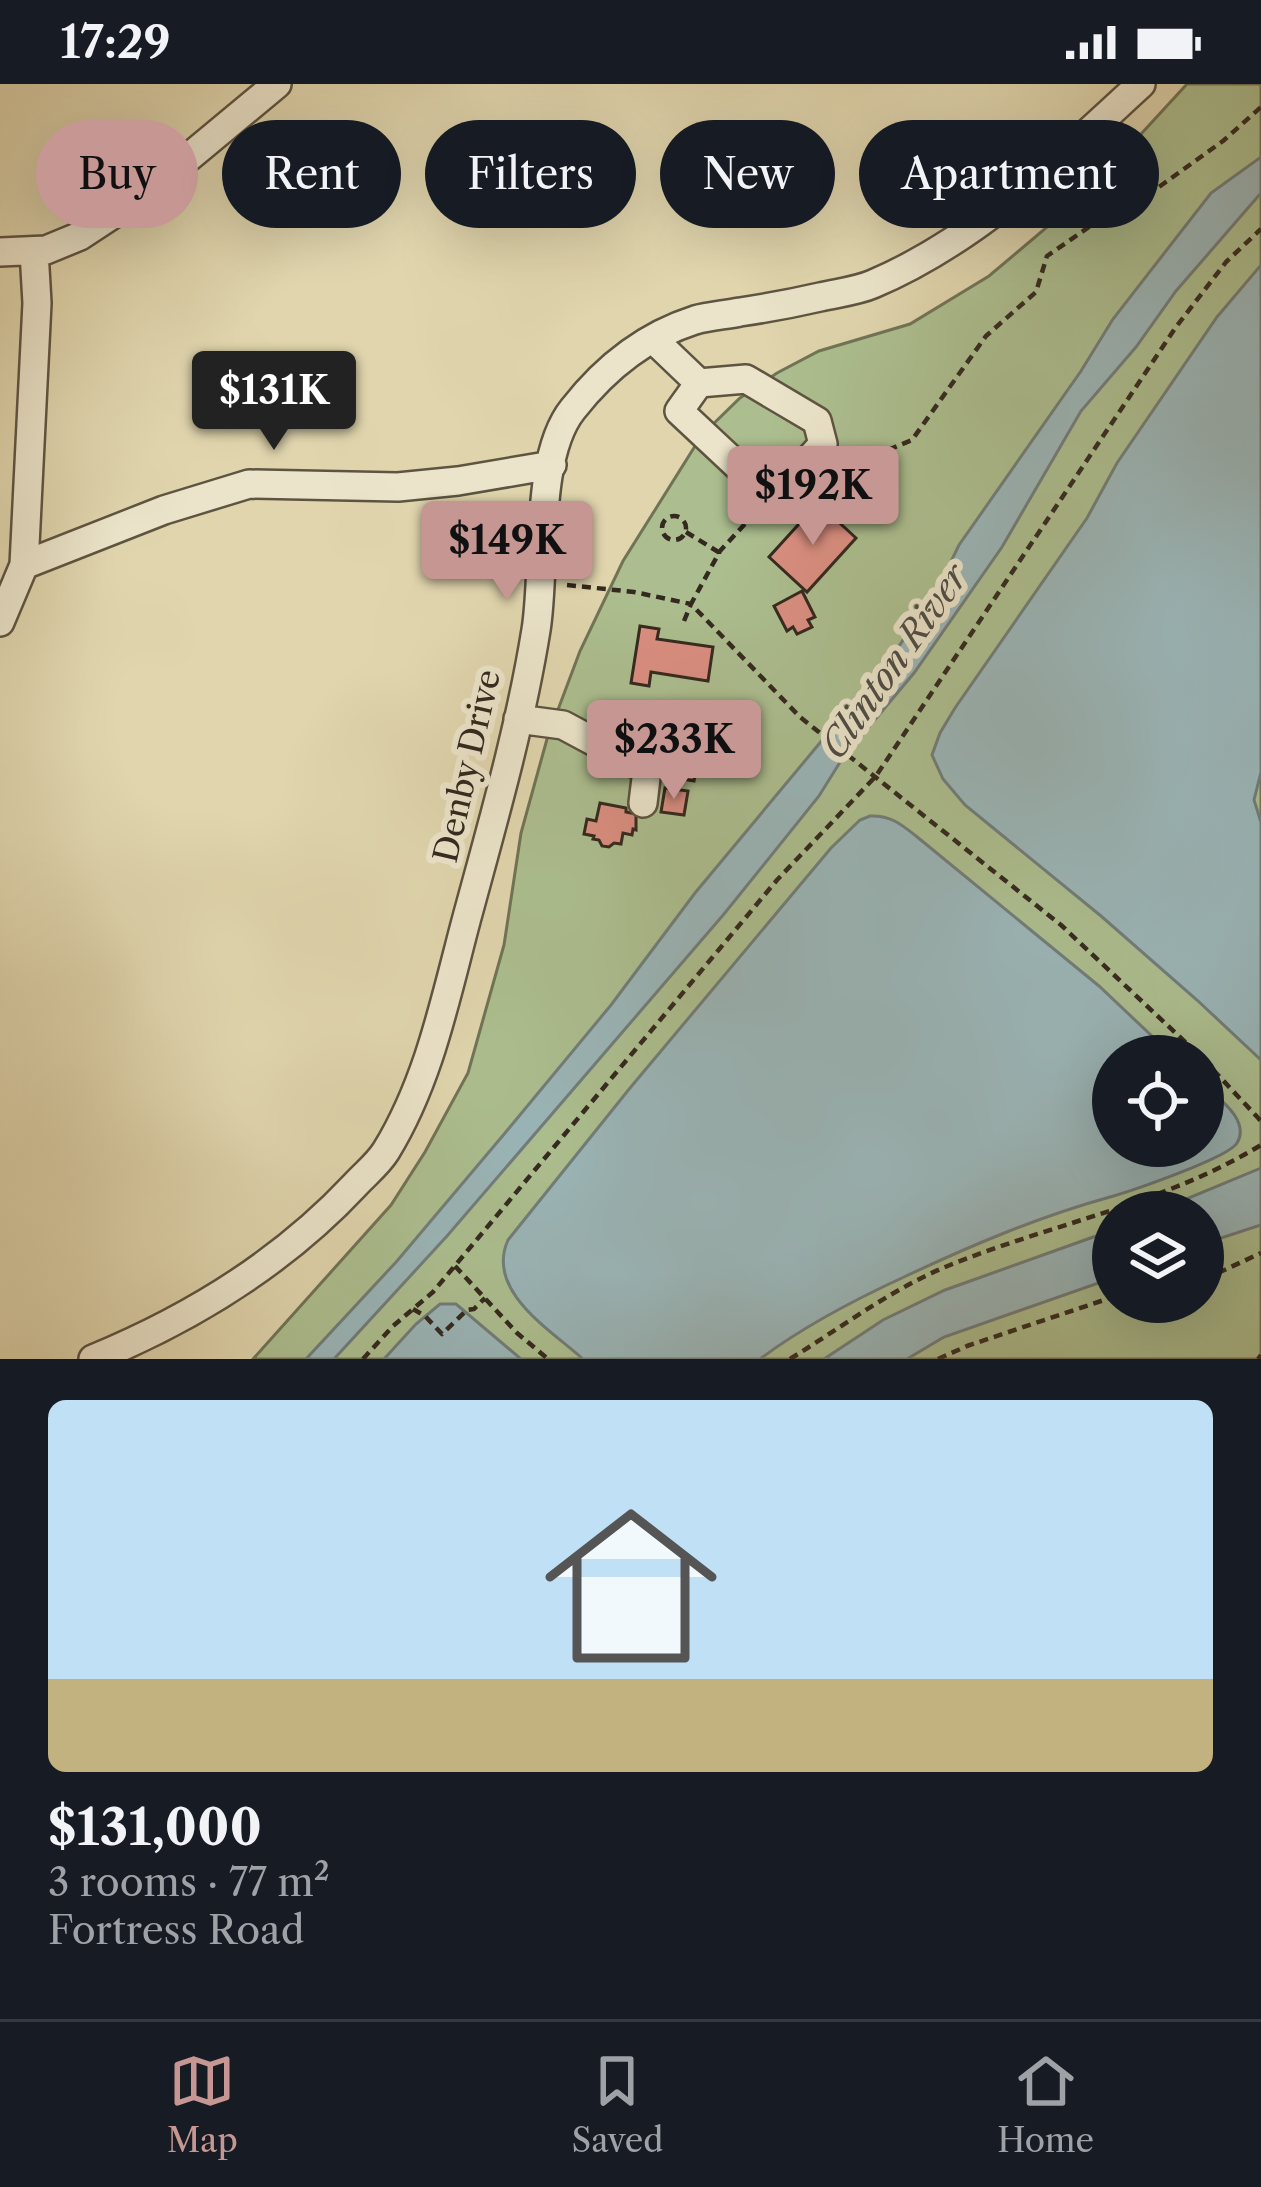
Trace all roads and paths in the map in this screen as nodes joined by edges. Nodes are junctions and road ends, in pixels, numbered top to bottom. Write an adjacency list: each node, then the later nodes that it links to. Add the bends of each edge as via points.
1 (277, 84): 5 (street, via 147,193 80,236)
2 (1141, 84): 7 (street, Denby Drive, via 989,218 871,285 698,319)
3 (1261, 107): 10 (path, via 1145,197 1048,256 1036,292 986,336 912,440)
4 (1261, 229): 20 (path, via 1176,327)
5 (34, 250): 6 (street); 14 (street)
6 (0, 252)
7 (653, 339): 8 (street); 9 (street, Denby Drive, via 624,355 569,413)
8 (698, 383): 11 (street, via 679,411); 11 (street, via 746,379 817,421 823,444)
9 (552, 465): 14 (street, via 398,487 249,484); 15 (street, Denby Drive)
10 (832, 474)
11 (773, 499): 13 (path)
12 (686, 532): 12 (path, via 669,538 664,521 682,518); 13 (path)
13 (720, 553): 16 (path)
14 (24, 565): 17 (street)
15 (539, 583): 16 (path); 19 (street, Denby Drive)
16 (692, 604): 18 (path); 20 (path, via 812,727)
17 (0, 622)
18 (682, 626)
19 (518, 719): 21 (street, via 563,725 646,770); 32 (street, Denby Drive, via 426,1071 384,1154 325,1217 226,1292)
20 (876, 776): 22 (path, via 1061,925); 27 (path, via 777,880)
21 (643, 803)
22 (1178, 1035)
23 (1224, 1081): 24 (path)
24 (1261, 1121)
25 (1261, 1145): 35 (path, via 1171,1191 950,1265)
26 (1261, 1253): 28 (path)
27 (455, 1266): 29 (path); 31 (path)
28 (1224, 1270)
29 (485, 1298): 31 (path, via 442,1334); 34 (path)
30 (1092, 1304): 36 (path)
31 (413, 1309): 33 (path)
32 (93, 1359)
33 (363, 1359)
34 (548, 1359)
35 (790, 1359)
36 (938, 1359)

